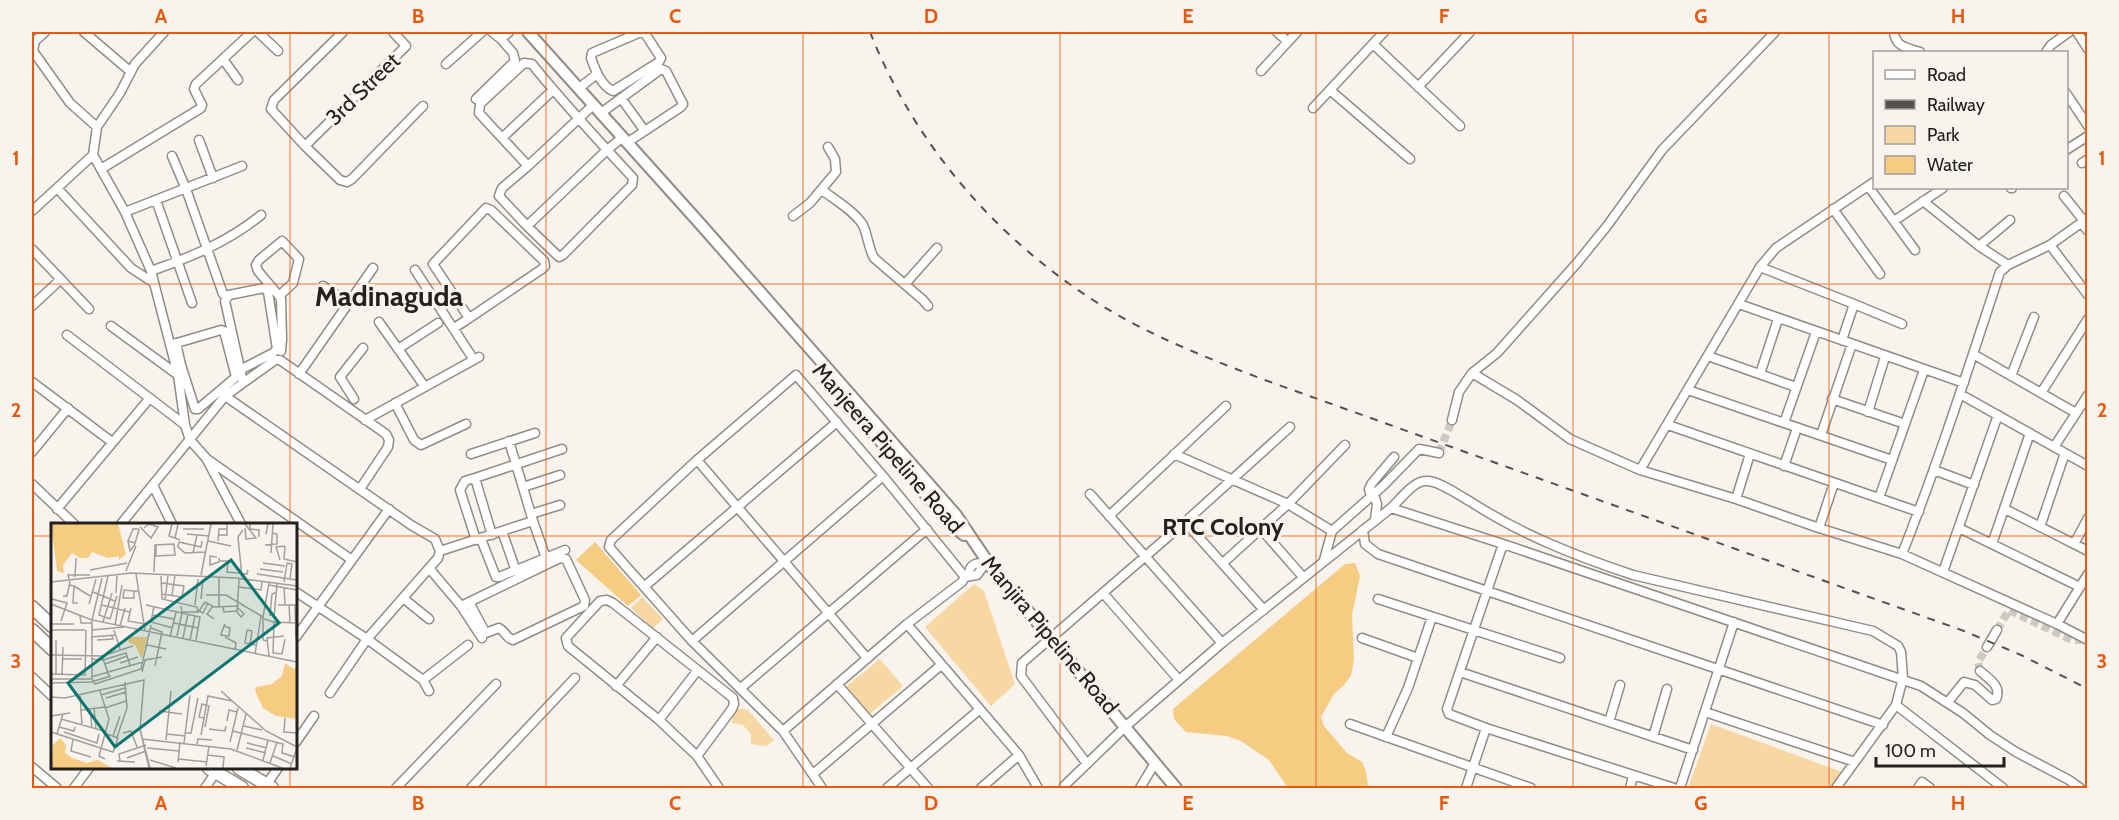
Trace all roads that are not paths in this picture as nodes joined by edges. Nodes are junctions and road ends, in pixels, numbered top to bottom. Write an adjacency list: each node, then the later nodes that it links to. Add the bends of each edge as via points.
1 (45, 32): 22 (street)
2 (84, 32): 33 (street)
3 (164, 32): 33 (street)
4 (252, 32): 30 (street)
5 (258, 32): 27 (street)
6 (343, 32): 56 (street, via 272,105 275,115)
7 (393, 32): 56 (street, 3rd Street, via 406,46)
8 (482, 32): 31 (street)
9 (492, 32): 23 (street)
10 (509, 32): 23 (street)
11 (519, 32): 45 (main road, Manjeera Pipeline Road)
12 (528, 32): 37 (main road, Manjeera Pipeline Road)
13 (642, 32): 34 (street, via 592,53); 34 (street, via 661,58 659,62 613,91)
14 (1277, 32): 24 (street)
15 (1297, 32): 24 (street)
16 (1384, 32): 25 (street)
17 (1470, 32): 36 (street)
18 (1775, 32): 138 (street, via 1662,150 1577,263 1497,353)
19 (1894, 32): 28 (street, via 1900,46)
20 (2069, 32): 29 (street)
21 (2077, 32): 26 (street)
22 (33, 39): 50 (street, via 33,51 70,103)
23 (501, 39): 41 (street, via 515,61)
24 (1287, 41): 32 (street)
25 (1373, 44): 36 (street); 39 (street)
26 (2088, 48)
27 (278, 51)
28 (1917, 51)
29 (2047, 51)
30 (223, 59): 35 (street); 65 (street, via 196,84 201,108)
31 (446, 64)
32 (1261, 71)
33 (131, 72): 50 (street)
34 (597, 74): 37 (street)
35 (238, 80)
36 (1418, 87): 48 (street)
37 (579, 88): 46 (main road, Manjeera Pipeline Road)
38 (553, 90): 47 (street); 53 (street); 53 (street, via 532,64 524,63 480,104 479,113)
39 (1330, 90): 44 (street); 62 (street)
40 (621, 98): 46 (street); 51 (street); 51 (street, via 661,69 666,71 683,104)
41 (476, 99)
42 (2068, 99): 49 (street)
43 (423, 106): 56 (street, via 348,182 340,180)
44 (1313, 108)
45 (589, 109): 47 (street); 55 (main road, Manjeera Pipeline Road)
46 (601, 113): 55 (main road, Manjeera Pipeline Road)
47 (579, 119): 59 (street); 64 (street)
48 (1460, 126)
49 (2088, 126)
50 (97, 127): 60 (street)
51 (644, 130): 55 (street)
52 (2088, 136): 58 (street)
53 (502, 138): 64 (street)
54 (199, 140): 66 (street)
55 (623, 141): 59 (street); 236 (main road, Manjeera Pipeline Road, via 949,522)
56 (305, 146)
57 (828, 147): 72 (street, via 837,166)
58 (2068, 149)
59 (607, 150): 84 (street); 84 (street, via 633,178 632,186 563,255 559,257)
60 (93, 155): 65 (street); 68 (street)
61 (172, 156): 69 (street)
62 (1410, 159)
63 (242, 166): 66 (street)
64 (528, 166): 84 (street, via 502,188 499,196)
65 (101, 169): 78 (street)
66 (213, 178): 69 (street)
67 (1871, 184): 76 (street)
68 (57, 188): 77 (street); 101 (street, via 131,268)
69 (186, 189): 74 (street); 90 (street)
70 (1874, 189): 83 (street)
71 (1941, 189): 75 (street)
72 (822, 190): 80 (street); 103 (street, via 861,223 874,258)
73 (2064, 196): 82 (street)
74 (156, 200): 78 (street); 92 (street)
75 (1923, 201): 83 (street); 87 (street)
76 (1833, 208): 94 (street, via 1776,248); 99 (street)
77 (32, 211)
78 (125, 212): 97 (street)
79 (261, 215): 90 (street, via 233,237)
80 (793, 216)
81 (2010, 220): 87 (street)
82 (2084, 220): 85 (street); 86 (street)
83 (1894, 221): 91 (street)
84 (527, 226)
85 (2088, 231)
86 (2050, 245): 93 (street); 106 (street)
87 (1979, 246): 93 (street)
88 (937, 248): 103 (street)
89 (32, 249): 100 (street)
90 (207, 250): 92 (street); 105 (street)
91 (1915, 250)
92 (178, 262): 97 (street); 108 (street)
93 (2008, 265): 131 (street, via 2000,272)
94 (1760, 267): 110 (street); 111 (street)
95 (373, 268): 109 (street)
96 (415, 270): 102 (street)
97 (151, 271): 101 (street)
98 (438, 273): 102 (street); 116 (street); 116 (street, via 435,261 486,208 544,261 542,269)
99 (1880, 274)
100 (60, 280): 112 (street); 114 (street)
101 (154, 283): 127 (street)
102 (424, 284): 123 (street)
103 (905, 285): 113 (street)
104 (323, 286): 109 (street)
105 (223, 294)
106 (2088, 295)
107 (279, 296): 107 (street, via 256,265 282,242 299,259 293,283); 134 (street)
108 (192, 303)
109 (349, 303): 139 (street)
110 (1739, 304): 117 (street); 132 (street)
111 (1854, 304): 121 (street); 126 (street)
112 (32, 306)
113 (928, 306)
114 (89, 309)
115 (2034, 317): 141 (street)
116 (469, 318): 123 (street)
117 (1778, 319): 124 (street); 140 (street)
118 (2088, 320): 148 (street)
119 (379, 322): 130 (street)
120 (438, 323): 130 (street)
121 (1902, 324)
122 (111, 326): 135 (street)
123 (454, 328): 145 (street, via 477,359)
124 (1816, 332): 126 (street); 146 (street)
125 (67, 335): 152 (street)
126 (1842, 340): 128 (street)
127 (173, 344): 135 (street); 135 (street, via 224,331 236,377 195,409)
128 (1852, 344): 133 (street); 153 (street)
129 (363, 348): 154 (street, via 340,375 352,396)
130 (398, 349): 145 (street)
131 (1973, 354): 141 (street); 144 (street)
132 (1708, 356): 140 (street); 147 (street)
133 (1885, 357): 137 (street); 158 (street)
134 (279, 360): 139 (street); 143 (street, via 272,360)
135 (178, 369): 167 (street)
136 (240, 370): 136 (street, via 226,298 264,288 268,292 277,349); 143 (street)
137 (1924, 370): 144 (street); 166 (street)
138 (1472, 373): 162 (street, via 1459,392); 193 (street, via 1570,439)
139 (299, 374): 154 (street)
140 (1760, 374): 146 (street)
141 (2011, 376): 148 (street)
142 (32, 382): 157 (street)
143 (243, 382): 151 (street)
144 (1964, 383): 149 (street)
145 (425, 387): 155 (street)
146 (1796, 387): 164 (street)
147 (1688, 390): 164 (street); 168 (street)
148 (2041, 393): 159 (street)
149 (1960, 394): 160 (street); 194 (street)
150 (2088, 395): 159 (street)
151 (225, 396): 174 (street); 204 (street)
152 (149, 399): 167 (street); 176 (street)
153 (1832, 399): 158 (street); 173 (street)
154 (339, 402): 161 (street)
155 (395, 403): 161 (street); 165 (street, via 420,445)
156 (1226, 406): 184 (street)
157 (68, 408): 176 (street); 180 (street)
158 (1868, 412): 166 (street)
159 (2076, 413): 178 (street)
160 (1998, 415): 172 (street); 202 (street)
161 (365, 420): 204 (street, via 383,431 389,440)
162 (1452, 420)
163 (837, 422): 188 (street, via 796,375); 196 (street); 211 (street)
164 (1784, 423): 170 (street)
165 (466, 424)
166 (1905, 424): 189 (street)
167 (185, 425): 174 (street)
168 (1668, 425): 185 (street); 193 (street)
169 (1290, 427): 198 (street)
170 (1797, 428): 173 (street); 191 (street)
171 (535, 433): 175 (street)
172 (2030, 434): 178 (street); 215 (street)
173 (1821, 435): 189 (street)
174 (190, 440): 187 (street); 201 (street)
175 (509, 441): 183 (street); 190 (street)
176 (112, 442): 213 (street)
177 (1345, 445): 209 (street)
178 (2054, 447): 182 (street)
179 (562, 448): 190 (street)
180 (32, 452)
181 (1439, 453): 206 (street, via 1419,450)
182 (2065, 453): 192 (street); 226 (street)
183 (471, 454)
184 (1174, 454): 198 (street); 217 (street)
185 (1750, 454): 191 (street); 208 (street)
186 (1394, 457): 206 (street, via 1372,483)
187 (206, 458): 225 (street); 246 (street)
188 (697, 460): 211 (street); 260 (street, via 611,540 609,547)
189 (1892, 460): 207 (street)
190 (516, 465): 197 (street); 203 (street)
191 (1784, 466): 200 (street)
192 (2088, 466)
193 (1640, 470): 208 (street)
194 (1934, 470): 202 (street); 216 (street)
195 (560, 475): 203 (street)
196 (883, 476): 229 (street); 248 (street)
197 (475, 478): 234 (street); 235 (street, via 465,481 460,490)
198 (1231, 480): 209 (street); 221 (street)
199 (32, 483): 213 (street)
200 (1834, 483): 207 (street); 227 (street)
201 (153, 485): 223 (street); 224 (street)
202 (1974, 485): 228 (street)
203 (523, 487): 218 (street)
204 (360, 489): 214 (street)
205 (1090, 494): 217 (street)
206 (1371, 496): 220 (street, via 1377,504); 233 (street)
207 (1879, 498): 216 (street)
208 (1736, 499): 227 (street)
209 (1288, 504): 230 (street); 233 (street)
210 (560, 505): 218 (street)
211 (737, 507): 248 (street); 260 (street)
212 (1391, 508): 220 (street); 237 (street); 252 (street, via 1421,481 1429,480 1537,539)
213 (57, 509): 222 (street)
214 (389, 509): 242 (street, via 435,539); 246 (street)
215 (2005, 510): 226 (street); 238 (street)
216 (1919, 512): 243 (street)
217 (1109, 516): 244 (street)
218 (532, 517): 232 (street); 245 (street)
219 (2088, 518): 239 (street)
220 (1375, 520): 231 (street)
221 (1185, 522): 244 (street); 250 (street)
222 (72, 523)
223 (123, 523)
224 (171, 523)
225 (240, 523)
226 (2040, 527): 239 (street)
227 (1819, 528): 243 (street)
228 (1959, 528): 238 (street); 254 (street)
229 (927, 529): 257 (street); 272 (street)
230 (1261, 529): 250 (street); 258 (street)
231 (1363, 530): 247 (street); 263 (street, via 1365,544 1378,554)
232 (502, 531): 234 (street); 253 (street)
233 (1332, 531): 247 (street)
234 (492, 535): 235 (street)
235 (478, 539): 242 (street); 253 (street, via 496,577)
236 (974, 544): 249 (main road, Manjira Pipeline Road)
237 (1503, 544): 259 (street); 263 (street)
238 (1992, 544): 262 (street)
239 (2074, 544): 241 (street)
240 (566, 550): 245 (street)
241 (2088, 551)
242 (440, 552): 251 (street)
243 (1902, 554): 254 (street)
244 (1145, 555): 265 (street); 289 (street)
245 (546, 558): 253 (street)
246 (352, 560): 269 (street)
247 (1324, 560): 258 (street)
248 (784, 561): 272 (street); 287 (street)
249 (985, 562): 257 (street, via 977,575); 284 (main road, Manjira Pipeline Road)
250 (1222, 563): 271 (street)
251 (429, 568): 266 (street); 268 (street)
252 (1611, 568): 256 (street); 259 (street)
253 (516, 571)
254 (1943, 572): 278 (street)
255 (2088, 574): 262 (street)
256 (1633, 575): 261 (street); 303 (street, via 1873,631 1898,646)
257 (967, 576): 277 (street)
258 (1303, 577): 271 (street)
259 (1608, 579): 261 (street)
260 (645, 586): 287 (street)
261 (1632, 587): 276 (street)
262 (2080, 587): 278 (street)
263 (1488, 592): 281 (street); 297 (street)
264 (297, 593): 269 (street)
265 (1103, 593): 284 (street); 305 (street)
266 (403, 598): 274 (street); 286 (street)
267 (1378, 599): 273 (street)
268 (465, 604): 268 (street, via 560,558 566,559 585,600 584,606 513,640 499,628 482,635)
269 (317, 607): 282 (street); 286 (street)
270 (32, 608): 275 (highway)
271 (1264, 610): 289 (street)
272 (829, 613): 293 (street); 310 (street)
273 (1432, 617): 281 (street); 294 (street)
274 (429, 619)
275 (51, 621)
276 (1734, 622): 297 (street); 303 (street)
277 (907, 624): 293 (street); 296 (street)
278 (2057, 624): 288 (street)
279 (32, 630): 292 (highway)
280 (1996, 630): 291 (street)
281 (1474, 631): 295 (street); 300 (street)
282 (297, 637)
283 (657, 637): 298 (street); 309 (street); 309 (street, via 607,600 600,602 566,638 568,646)
284 (1050, 638): 325 (main road, Manjira Pipeline Road); 336 (street, via 1022,663 1021,676)
285 (1362, 638): 294 (street)
286 (367, 639): 304 (street); 313 (street)
287 (692, 640): 310 (street)
288 (2088, 640)
289 (1222, 643): 305 (street)
290 (468, 645): 304 (street)
291 (1987, 647)
292 (51, 648)
293 (867, 658): 307 (street)
294 (1418, 658): 328 (street)
295 (1560, 658)
296 (941, 664): 317 (street); 322 (street)
297 (1719, 668): 318 (street); 324 (street)
298 (697, 671): 320 (street); 333 (street, via 733,698 734,704)
299 (1980, 671): 315 (street, via 1997,686 1996,699 1965,682)
300 (1460, 672): 321 (street); 326 (street, via 1447,709 1449,714)
301 (32, 677): 314 (street)
302 (575, 678): 354 (street)
303 (1902, 678): 315 (street); 316 (street)
304 (423, 680): 312 (street)
305 (1179, 680): 325 (street)
306 (496, 684): 353 (street)
307 (837, 684): 322 (street); 327 (street)
308 (1620, 685): 321 (street)
309 (616, 686): 320 (street)
310 (741, 688): 327 (street)
311 (1667, 689): 329 (street)
312 (429, 691)
313 (330, 693)
314 (51, 695)
315 (1948, 702): 346 (street, via 1999,741)
316 (1896, 705): 324 (street); 371 (street)
317 (979, 710): 332 (street); 342 (street)
318 (1705, 712): 331 (street); 334 (street)
319 (314, 716): 330 (street)
320 (658, 720): 333 (street)
321 (1609, 722): 329 (street)
322 (872, 724): 342 (street); 344 (street)
323 (1350, 724): 328 (street)
324 (1883, 725): 334 (street)
325 (1126, 726): 335 (main road, Manjira Pipeline Road); 336 (street)
326 (1486, 728): 338 (street); 345 (street)
327 (783, 731): 344 (street)
328 (1386, 737): 338 (street)
329 (1653, 737): 331 (street)
330 (297, 741)
331 (1693, 750): 367 (street)
332 (1019, 755): 359 (street); 360 (street)
333 (697, 756): 355 (street)
334 (1855, 762): 368 (street)
335 (1155, 763): 361 (street); 362 (main road, Manjira Pipeline Road)
336 (1087, 764): 347 (street)
337 (32, 767): 349 (street)
338 (1472, 768): 363 (street); 364 (street)
339 (88, 769): 350 (street)
340 (241, 769): 348 (highway)
341 (278, 769): 348 (street)
342 (910, 769): 357 (street); 358 (street)
343 (213, 770): 351 (street); 352 (highway)
344 (813, 774): 356 (street)
345 (1634, 776): 365 (street); 366 (street)
346 (2069, 780): 372 (street); 373 (street)
347 (1064, 786)
348 (269, 787)
349 (57, 789)
350 (74, 789)
351 (205, 789)
352 (242, 789)
353 (396, 789)
354 (471, 789)
355 (719, 789)
356 (822, 789)
357 (887, 789)
358 (928, 789)
359 (981, 789)
360 (1038, 789)
361 (1140, 789)
362 (1176, 789)
363 (1466, 789)
364 (1531, 789)
365 (1629, 789)
366 (1674, 789)
367 (1680, 789)
368 (1836, 789)
369 (1917, 789): 370 (street, via 1922,782)
370 (1930, 789)
371 (2003, 789)
372 (2063, 789)
373 (2080, 789)

